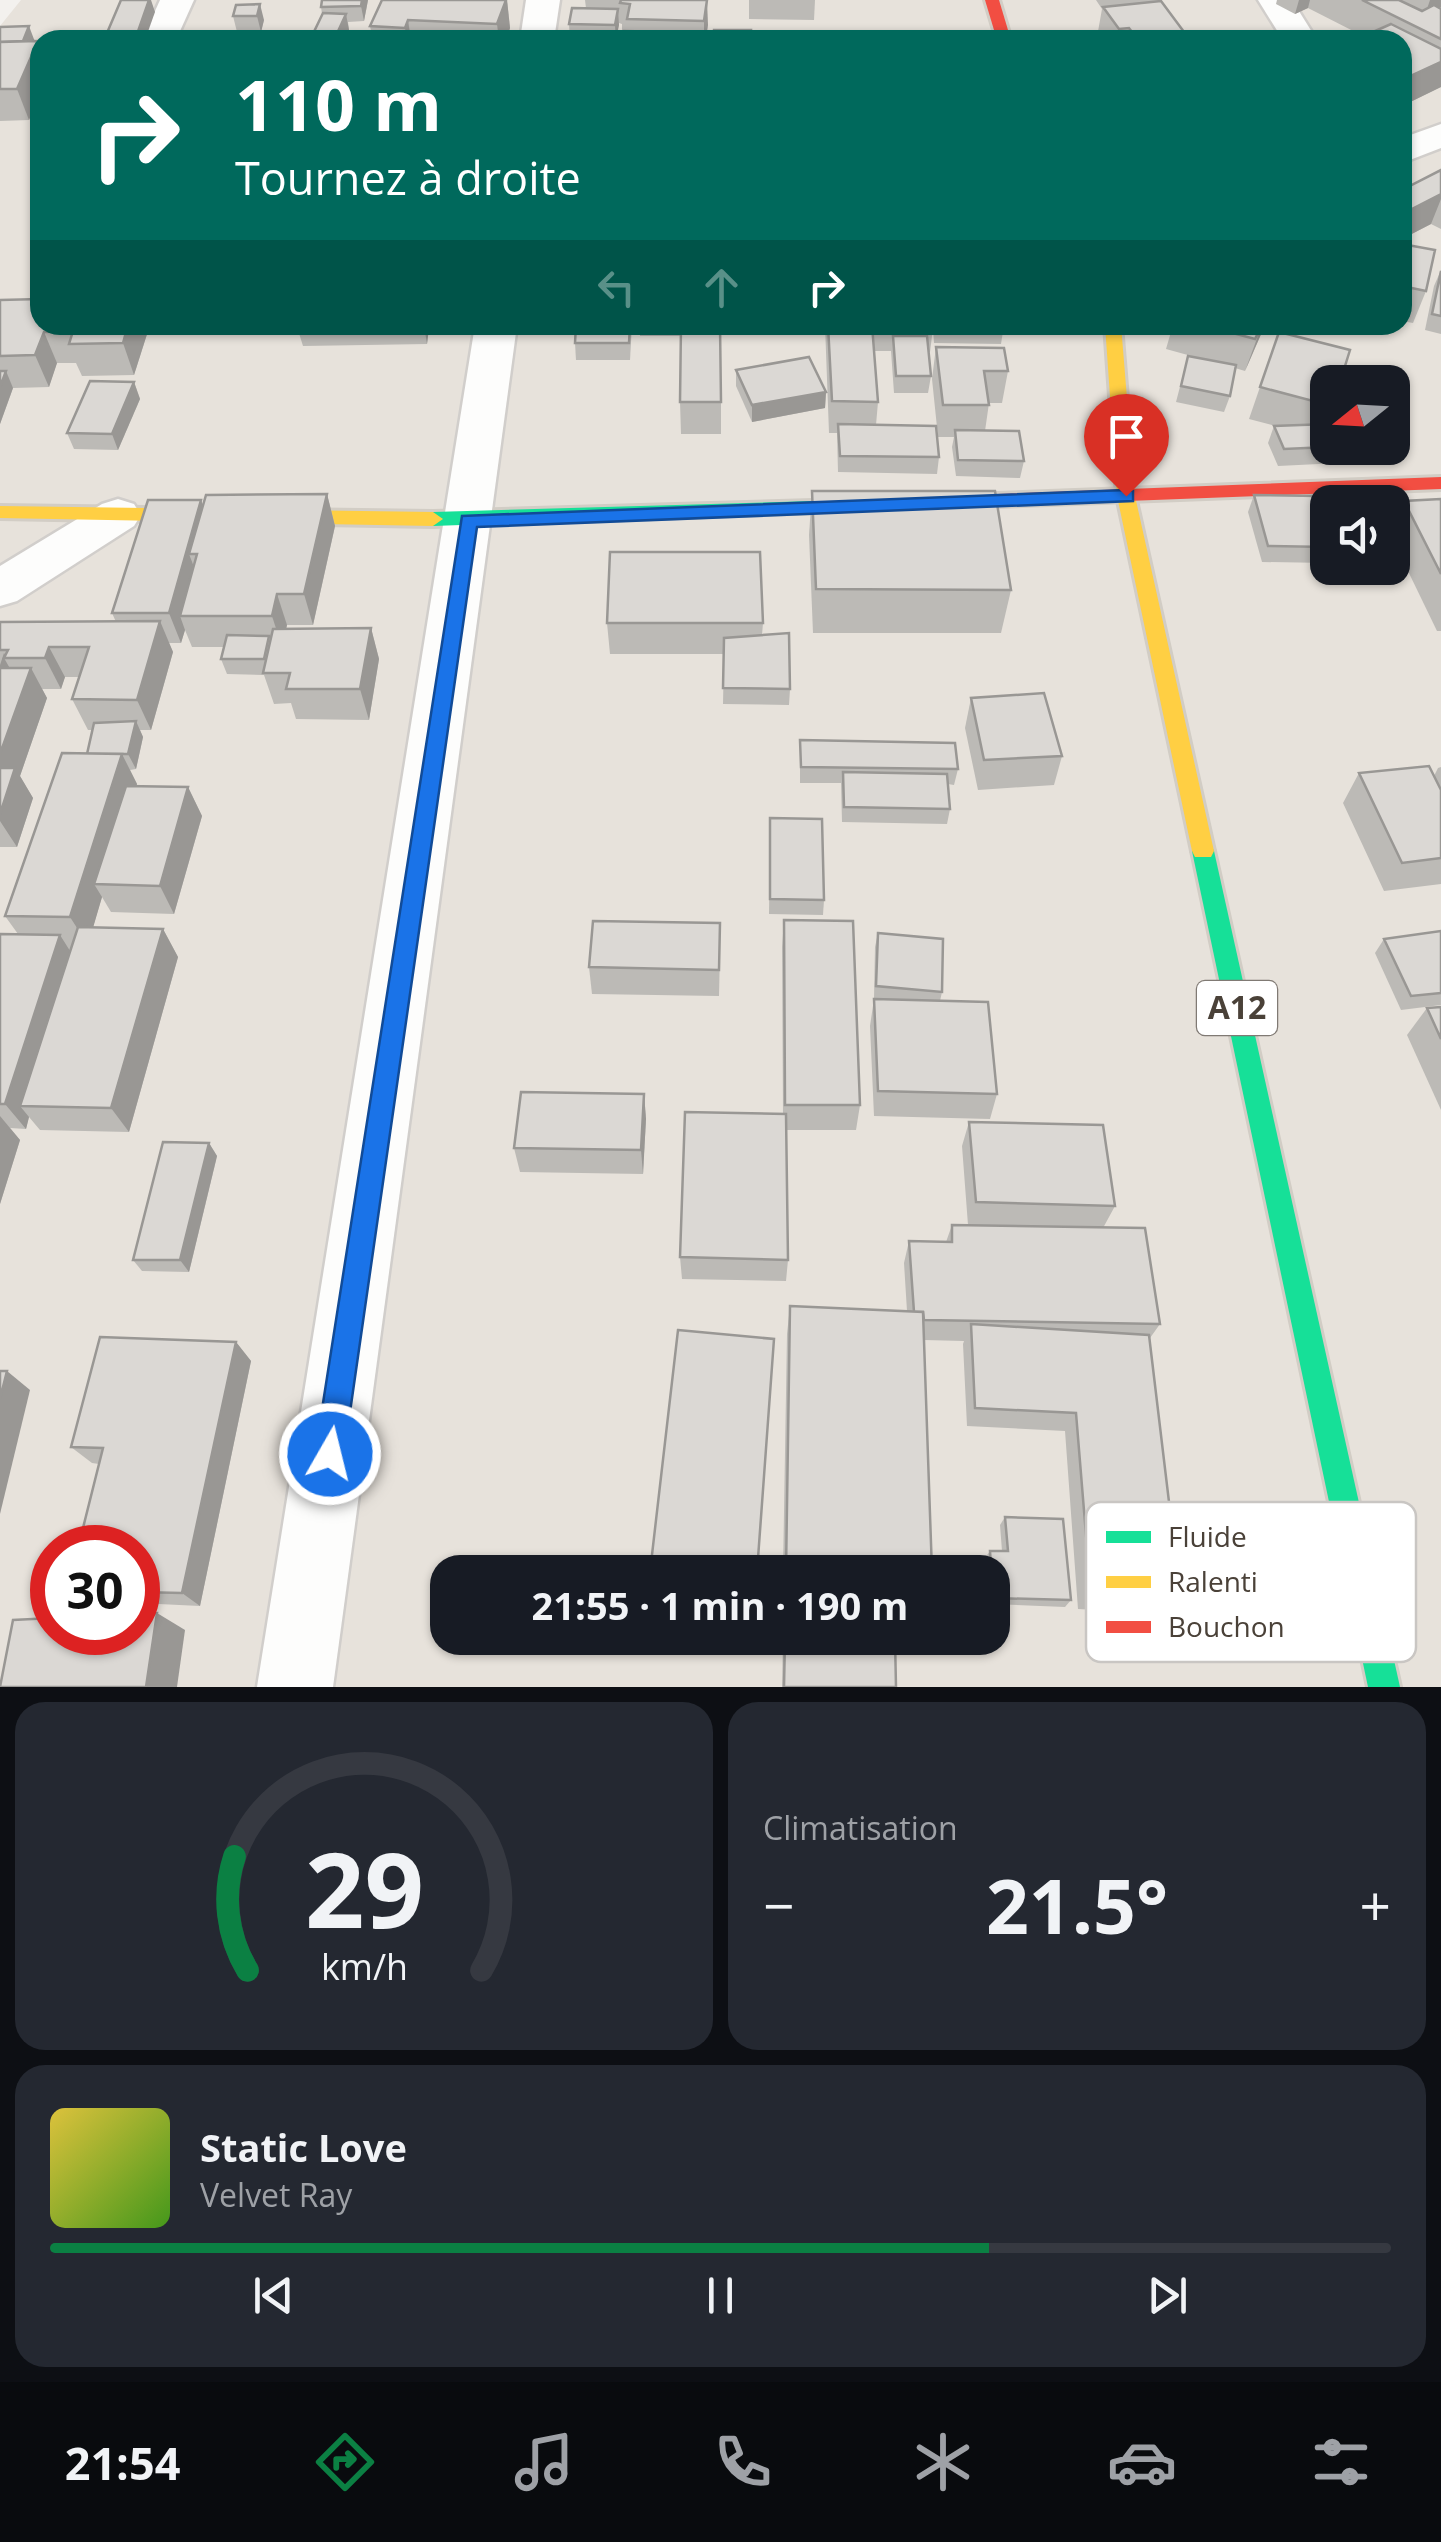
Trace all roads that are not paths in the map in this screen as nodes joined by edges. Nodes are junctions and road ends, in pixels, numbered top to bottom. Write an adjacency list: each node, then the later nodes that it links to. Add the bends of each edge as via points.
1 (177, 0): 5 (street)
2 (542, 0): 6 (street)
3 (992, 0): 7 (street)
4 (1275, 0): 8 (street)
5 (164, 30)
6 (538, 30)
7 (1001, 30)
8 (1294, 30)
9 (1441, 135): 10 (street)
10 (1412, 148)
11 (495, 335): 17 (street)
12 (1114, 335): 14 (street, A12)
13 (1441, 483): 14 (street)
14 (1126, 496): 17 (street); 19 (street, A12)
15 (0, 512): 16 (street)
16 (118, 515): 17 (street); 18 (street)
17 (469, 520): 21 (street)
18 (0, 589)
19 (1344, 1502)
20 (1379, 1662): 22 (street, A12)
21 (294, 1687)
22 (1384, 1687)

